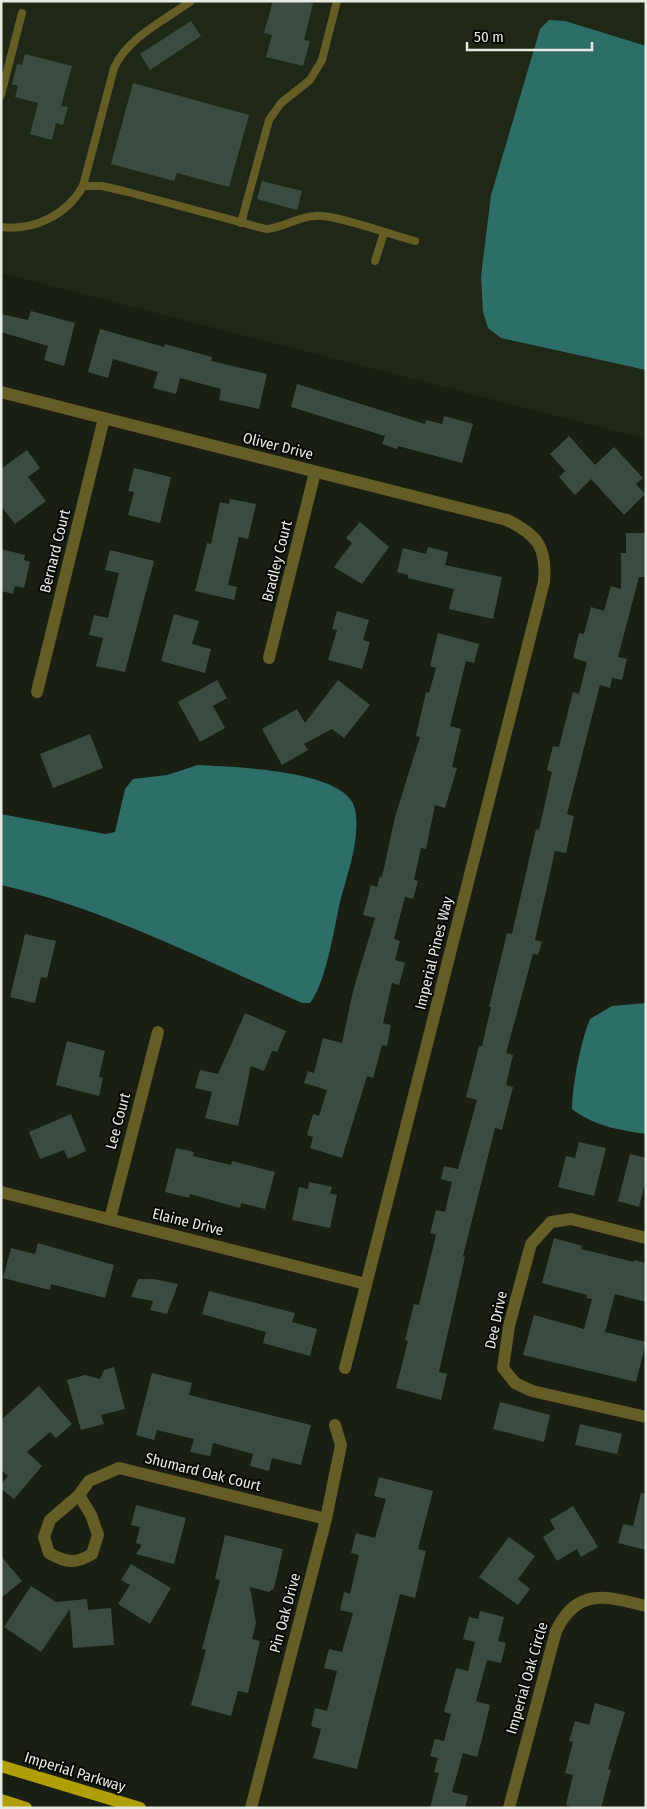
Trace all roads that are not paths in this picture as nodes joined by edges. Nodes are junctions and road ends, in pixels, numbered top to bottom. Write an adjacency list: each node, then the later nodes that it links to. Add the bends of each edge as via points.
1 (191, 1): 5 (lane, via 129,44 120,56)
2 (337, 1): 6 (lane, via 322,60 310,80 281,103 270,120)
3 (22, 13): 4 (lane)
4 (1, 96)
5 (83, 186): 6 (lane, via 124,191); 7 (lane, via 78,196 50,218 33,226)
6 (241, 223): 8 (lane, via 266,229 280,228 305,217 320,216)
7 (1, 227)
8 (384, 233): 9 (lane); 10 (lane)
9 (414, 241)
10 (375, 261)
11 (1, 392): 12 (street, Oliver Drive)
12 (104, 418): 13 (street, Oliver Drive); 16 (street, Bernard Court)
13 (315, 472): 14 (street, Oliver Drive, via 507,520 525,529); 15 (street, Bradley Court)
14 (540, 544): 21 (street, Imperial Pines Way, via 546,563 544,582)
15 (269, 658)
16 (37, 692)
17 (158, 1032): 19 (street, Lee Court)
18 (1, 1192): 19 (street, Elaine Drive)
19 (110, 1219): 21 (street, Elaine Drive)
20 (646, 1238): 23 (street, Dee Drive, via 571,1219 551,1222 531,1244 509,1326 502,1368 515,1383 532,1391)
21 (366, 1284): 22 (street, Imperial Pines Way)
22 (345, 1368)
23 (646, 1417)
24 (335, 1425): 26 (street, Pin Oak Drive, via 341,1445)
25 (79, 1495): 25 (street, Shumard Oak Court, via 50,1520 44,1537 49,1554 63,1562 79,1562 92,1554 98,1535); 26 (street, Shumard Oak Court, via 89,1481 119,1468)
26 (326, 1519): 32 (street, Pin Oak Drive)
27 (646, 1606): 33 (street, Imperial Oak Circle, via 614,1598 594,1598 577,1603 564,1615 556,1631)
28 (1, 1766): 31 (main road, Imperial Parkway)
29 (1, 1800): 30 (main road)
30 (26, 1808)
31 (140, 1808)
32 (251, 1808)
33 (509, 1808)

